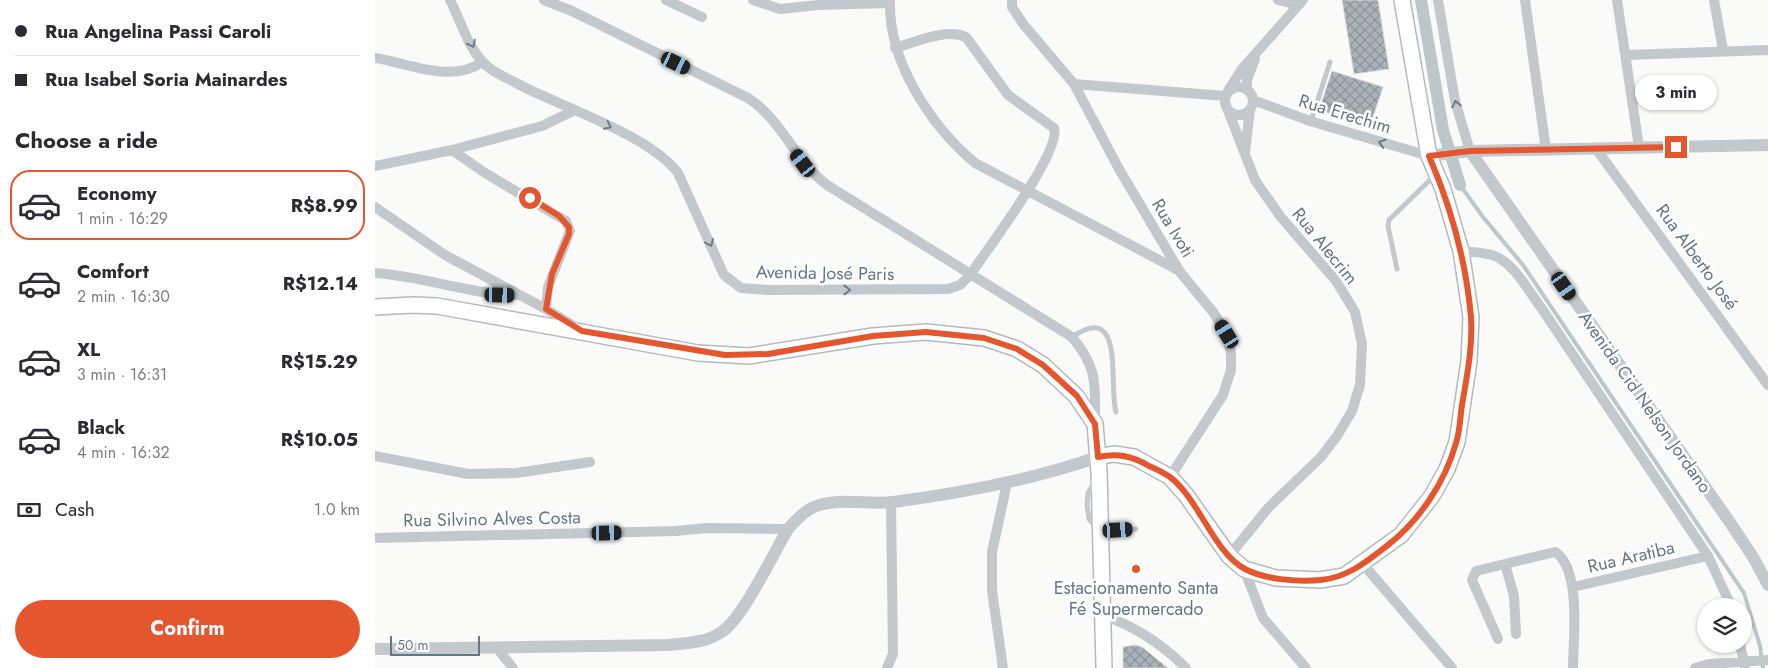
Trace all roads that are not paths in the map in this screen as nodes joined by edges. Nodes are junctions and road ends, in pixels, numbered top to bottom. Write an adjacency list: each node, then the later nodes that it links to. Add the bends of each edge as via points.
1 (451, 0): 22 (street, one-way to 22)
2 (544, 0): 47 (street, via 748,98 770,115 811,173 827,186)
3 (666, 0): 15 (street)
4 (753, 0): 13 (street, via 780,9)
5 (1012, 0): 24 (street, Rua Ivoti, via 1024,25)
6 (1278, 0): 14 (street)
7 (1402, 0): 38 (main road)
8 (1438, 0): 36 (street, Avenida Cid Nelson Jordano, one-way to 8)
9 (1525, 0): 34 (street)
10 (1617, 0): 20 (street)
11 (1714, 0): 17 (street)
12 (890, 2): 13 (street); 16 (street)
13 (816, 3)
14 (1301, 3): 19 (street)
15 (702, 17)
16 (895, 48): 41 (street, via 927,110 954,145 975,163); 41 (street, via 944,35 966,37 1008,95 1054,128 1055,140)
17 (1723, 50): 18 (street); 20 (street)
18 (1768, 50)
19 (1258, 53): 25 (street, via 1247,80); 26 (street, via 1242,69)
20 (1627, 55): 32 (street)
21 (375, 58): 22 (street, via 449,72 463,71)
22 (482, 62): 29 (street, Avenida José Paris, via 493,71)
23 (1330, 62): 30 (lane)
24 (1075, 84): 26 (street); 45 (street, Rua Ivoti, via 1119,169)
25 (1247, 89): 26 (street, via 1239,87); 27 (street)
26 (1227, 94): 28 (street)
27 (1252, 104): 28 (street, via 1239,114); 30 (street, Rua Erechim); 37 (street)
28 (1227, 108): 37 (street, Rua Alecrim)
29 (575, 110): 33 (street, via 541,126); 47 (street, Avenida José Paris, one-way to 47, via 657,152 670,163 678,173 725,275 741,288 948,289 960,285)
30 (1310, 122): 38 (street, Rua Erechim, one-way to 30)
31 (1768, 145): 32 (street)
32 (1639, 147): 35 (street)
33 (452, 150): 39 (street); 50 (street, via 566,221 570,231 550,280)
34 (1546, 150): 35 (street); 36 (street)
35 (1597, 150): 53 (street, Rua Alberto José)
36 (1464, 152): 38 (street); 71 (street, Avenida Cid Nelson Jordano, via 1729,521)
37 (1244, 156): 66 (street, Rua Alecrim, via 1268,200 1336,281 1355,312 1362,344 1360,385 1352,411 1337,436 1321,457 1269,507)
38 (1435, 156): 40 (main road)
39 (375, 166)
40 (1437, 174): 43 (main road); 44 (lane, via 1389,220)
41 (1028, 191): 45 (street); 47 (street)
42 (375, 207): 48 (street, via 445,255)
43 (1461, 251): 67 (street, via 1491,255 1507,264 1542,309); 68 (main road, via 1471,331 1457,442 1432,496 1401,535)
44 (1397, 270)
45 (1180, 272): 59 (street, Rua Ivoti, via 1227,334 1231,370 1223,396)
46 (375, 273): 48 (street, via 480,292)
47 (970, 275): 52 (street)
48 (520, 295): 50 (street)
49 (375, 307): 51 (main road, via 437,306)
50 (546, 309): 51 (street)
51 (582, 331): 55 (main road, via 725,355 768,354 873,336 926,332 984,338 1017,349 1043,365 1077,396)
52 (1072, 337): 54 (lane, via 1086,327 1095,326 1110,339); 55 (street, via 1090,362 1095,381)
53 (1768, 385)
54 (1116, 412)
55 (1095, 424): 57 (main road)
56 (375, 456): 58 (street, via 468,474 516,473)
57 (1098, 457): 59 (main road, via 1114,454 1134,457); 60 (street); 64 (main road)
58 (590, 462)
59 (1170, 477): 66 (main road)
60 (1007, 483): 61 (street); 83 (street, via 992,552 991,591)
61 (891, 502): 63 (street, via 836,502 813,507); 82 (street, via 893,654)
62 (1136, 529): 64 (lane)
63 (789, 530): 65 (street, Rua Silvino Alves Costa, via 706,528); 77 (street, via 731,623 712,637 667,645)
64 (1100, 531): 74 (main road)
65 (375, 538)
66 (1229, 556): 70 (main road)
67 (1708, 556): 72 (street, Rua Aratiba); 73 (street)
68 (1363, 564): 70 (main road, via 1344,576 1320,580 1276,578); 87 (street)
69 (1505, 564): 72 (street, Rua Aratiba, via 1555,552 1564,561); 75 (street, via 1514,596); 76 (street, Rua Aratiba, via 1476,571 1472,580)
70 (1244, 569): 86 (street, via 1263,618)
71 (1768, 585)
72 (1573, 587): 88 (street)
73 (1727, 598)
74 (1102, 615): 84 (main road); 85 (street, via 1123,622 1154,640)
75 (1516, 634)
76 (1498, 639)
77 (497, 648): 78 (street); 81 (street)
78 (375, 649)
79 (1768, 660): 80 (street)
80 (1747, 663): 89 (street)
81 (513, 668)
82 (887, 668)
83 (1003, 668)
84 (1104, 668)
85 (1186, 668)
86 (1306, 668)
87 (1452, 668)
88 (1573, 668)
89 (1695, 668)

